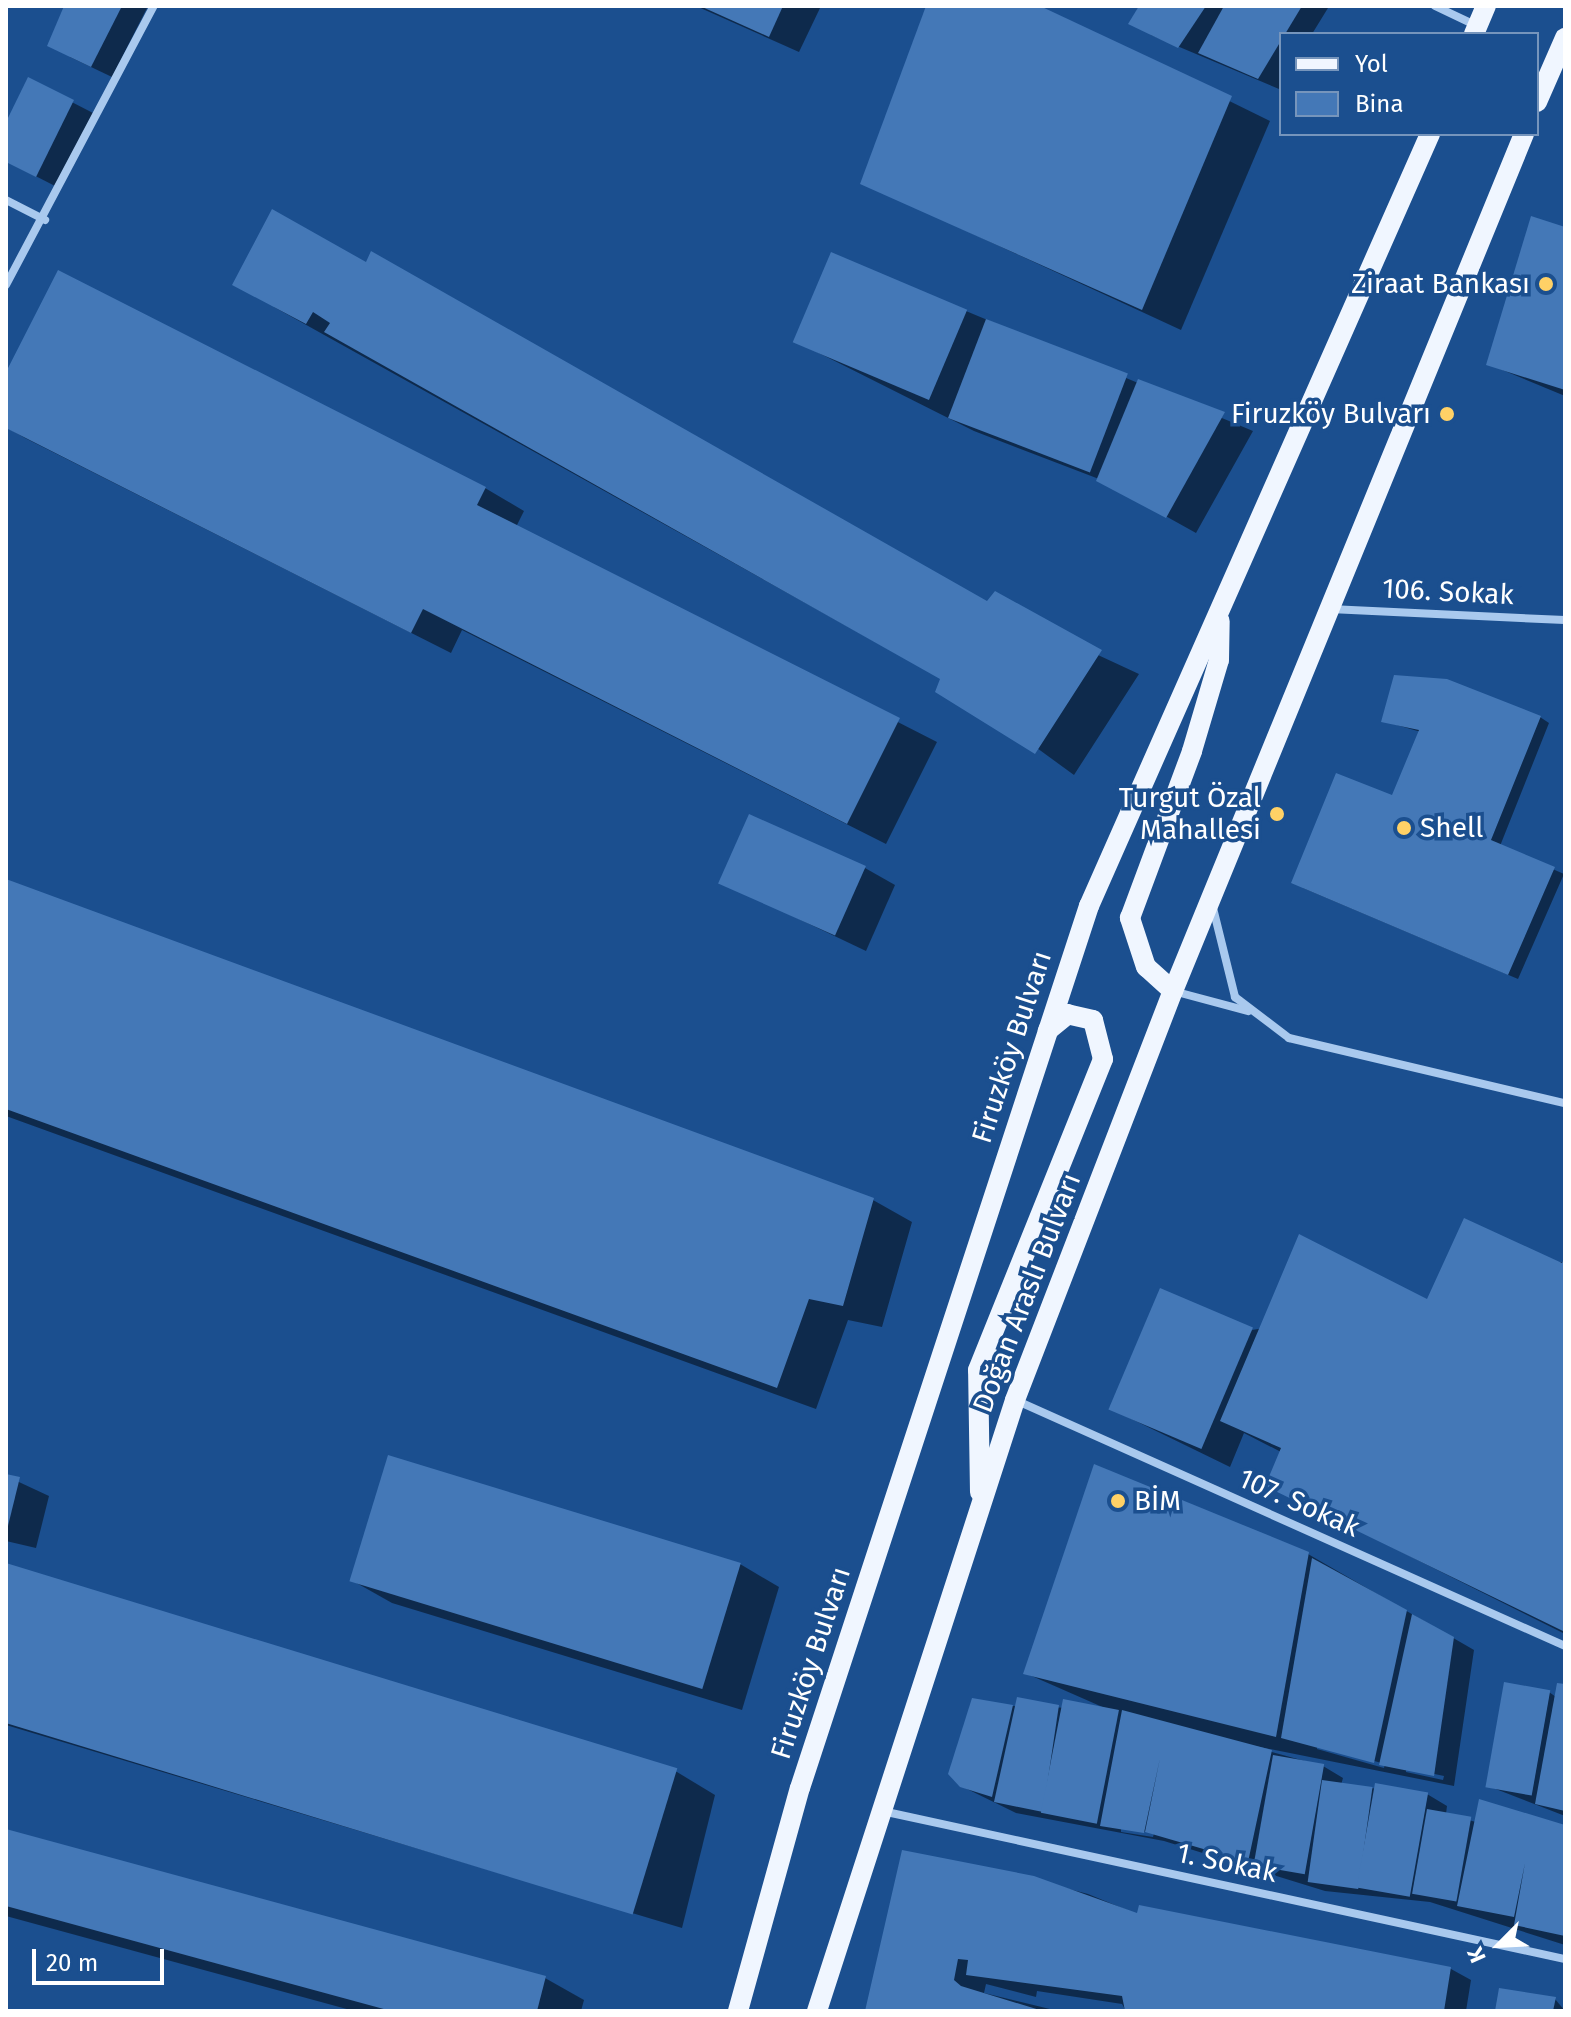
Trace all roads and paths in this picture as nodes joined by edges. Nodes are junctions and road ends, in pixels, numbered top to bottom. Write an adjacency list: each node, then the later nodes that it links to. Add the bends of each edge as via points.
1 (154, 6): 10 (street)
2 (1435, 6): 4 (street)
3 (1486, 6): 4 (main road)
4 (1476, 30)
5 (1565, 38): 6 (main road)
6 (1539, 97)
7 (1429, 136): 13 (main road, Firuzköy Bulvarı)
8 (1523, 136): 12 (main road)
9 (6, 200): 10 (street)
10 (45, 220): 11 (street)
11 (6, 285)
12 (1329, 609): 14 (street, 106. Sokak); 15 (main road, Doğan Araslı Bulvarı)
13 (1220, 611): 16 (main road, via 1215,675 1130,918 1146,967); 18 (main road, Firuzköy Bulvarı, via 1089,906)
14 (1565, 620)
15 (1211, 897): 16 (main road, Doğan Araslı Bulvarı); 17 (street, via 1224,967)
16 (1173, 991): 17 (street); 20 (main road, Doğan Araslı Bulvarı)
17 (1249, 1011): 19 (street, via 1289,1038 1346,1055)
18 (1047, 1030): 21 (main road, via 1068,1014 1083,1014 1102,1034 1103,1059 978,1370); 25 (main road, Firuzköy Bulvarı, via 805,1773)
19 (1565, 1103)
20 (1015, 1400): 21 (main road, Doğan Araslı Bulvarı); 22 (street, 107. Sokak)
21 (981, 1504): 23 (main road, Doğan Araslı Bulvarı)
22 (1565, 1646)
23 (880, 1811): 24 (street, 1. Sokak); 26 (main road, Doğan Araslı Bulvarı)
24 (1565, 1959)
25 (738, 2011)
26 (817, 2011)

